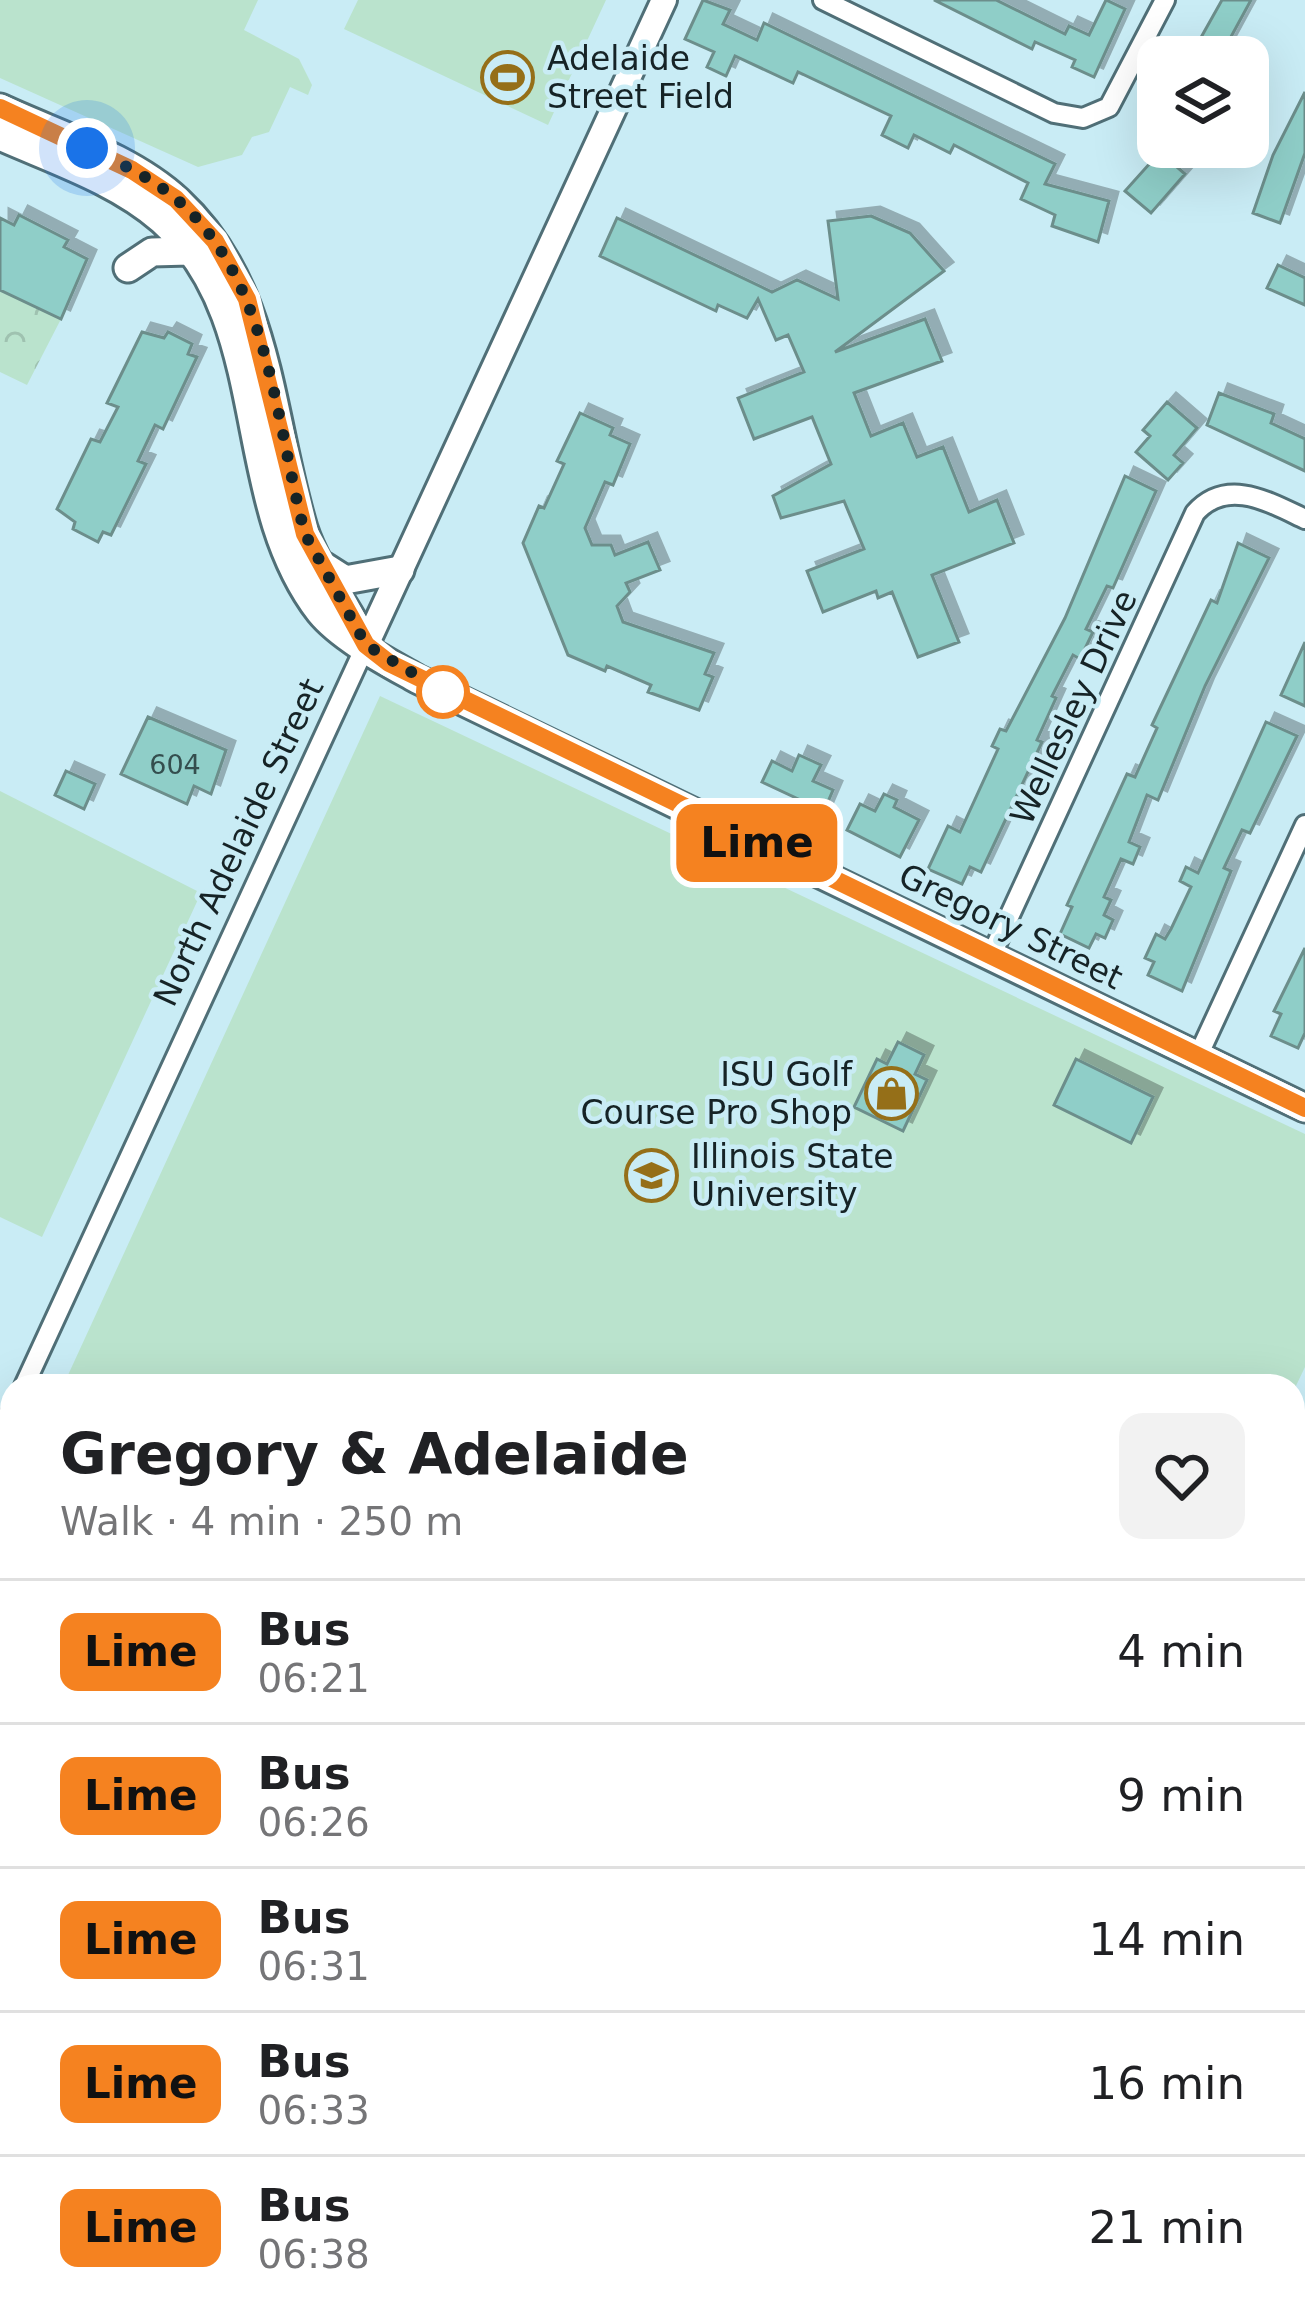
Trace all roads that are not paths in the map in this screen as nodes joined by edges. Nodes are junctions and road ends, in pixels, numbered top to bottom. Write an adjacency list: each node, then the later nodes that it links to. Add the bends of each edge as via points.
1 (664, 0): 10 (street, North Adelaide Street)
2 (823, 0): 3 (street, via 1054,113 1082,118 1109,107)
3 (1166, 0)
4 (0, 108): 9 (main road, Gregory Street, via 144,177 215,241 247,299)
5 (0, 136): 6 (main road, Gregory Street, via 138,201)
6 (190, 250): 7 (main road, via 152,252); 11 (main road, Gregory Street, via 222,301 294,572 323,616)
7 (128, 268)
8 (1305, 519): 13 (street, Wellesley Drive, via 1260,499 1222,495 1195,513)
9 (319, 564): 10 (main road, via 345,580); 11 (main road, Gregory Street)
10 (400, 570): 11 (street, North Adelaide Street)
11 (366, 645): 13 (main road, Gregory Street, via 417,679); 16 (street, North Adelaide Street)
12 (1305, 824): 14 (street)
13 (991, 956): 14 (main road, Gregory Street)
14 (1198, 1056): 15 (main road, Gregory Street)
15 (1305, 1108)
16 (30, 1374)

